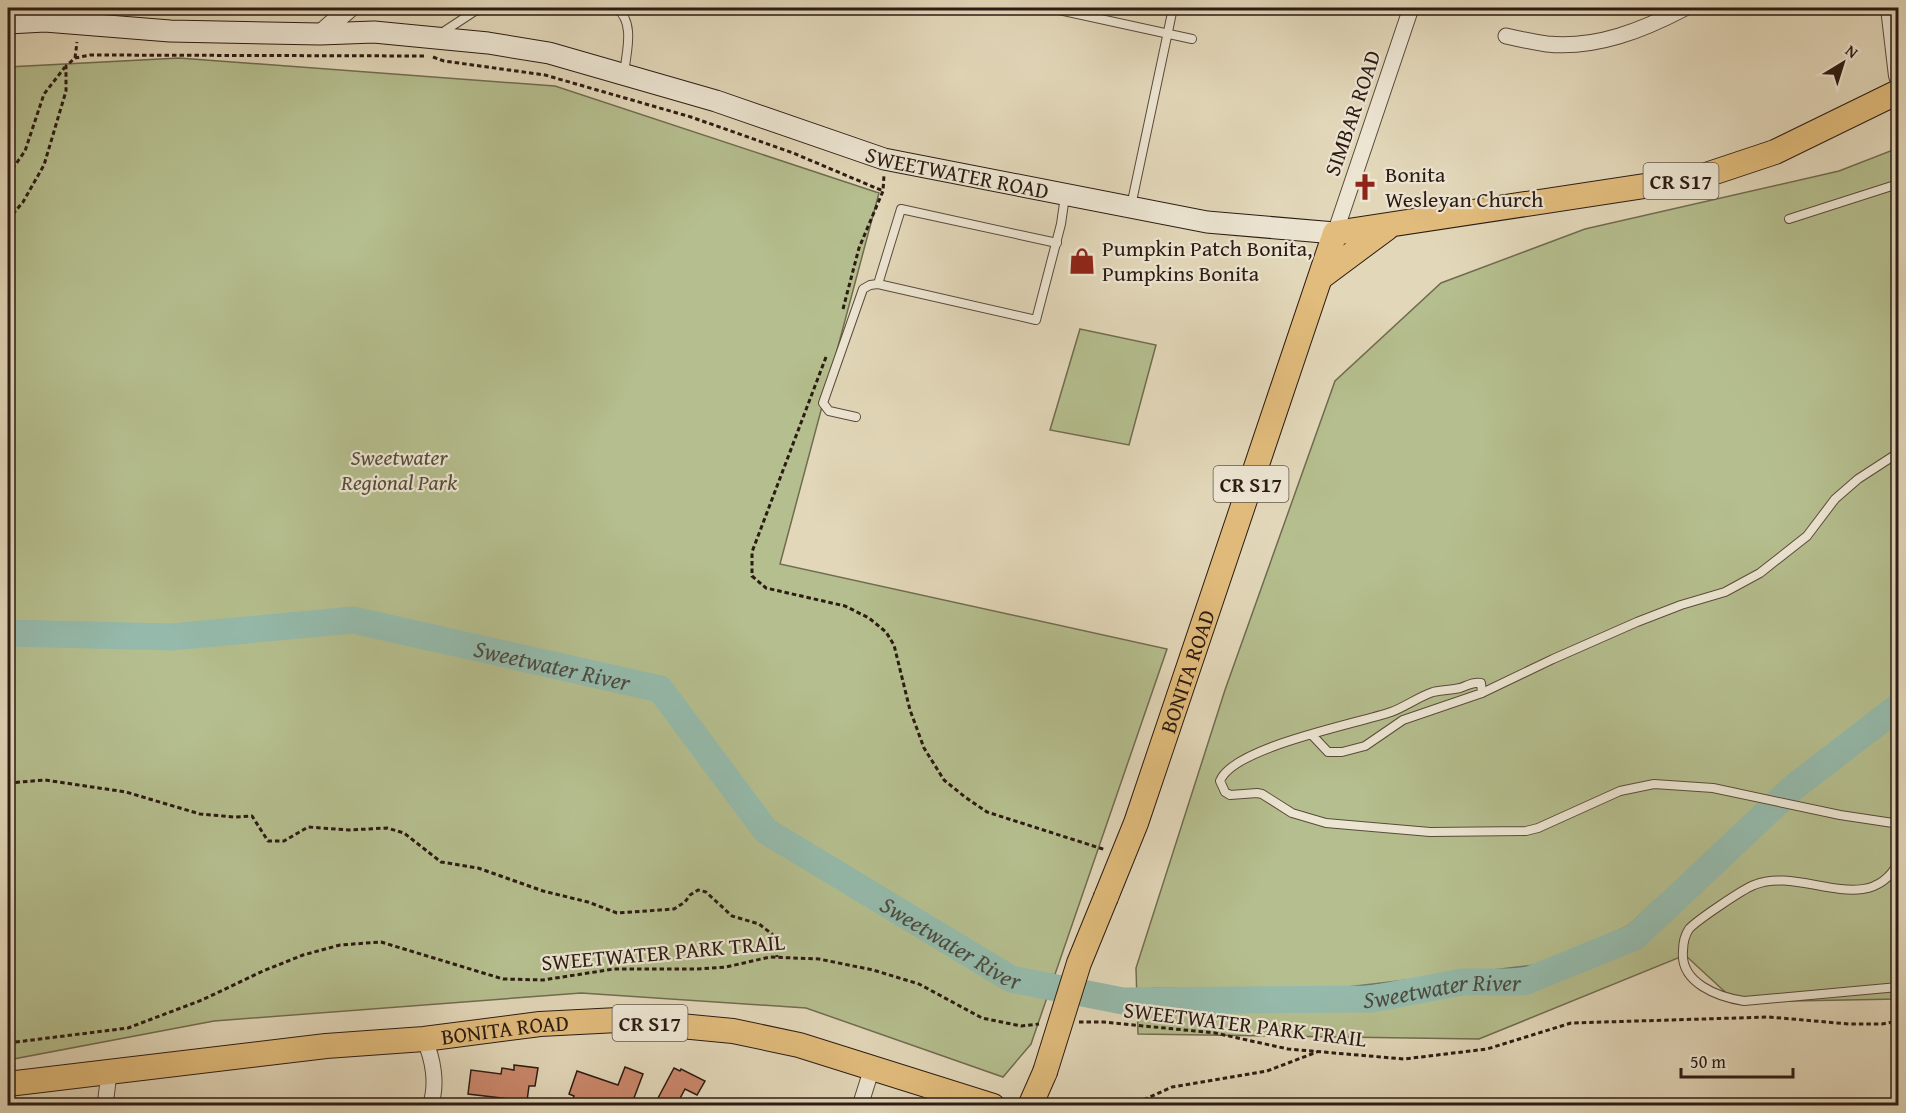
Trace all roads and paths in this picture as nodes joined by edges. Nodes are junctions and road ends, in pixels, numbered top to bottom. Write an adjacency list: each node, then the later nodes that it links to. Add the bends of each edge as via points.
1 (350, 8): 11 (street)
2 (490, 8): 13 (lane, via 475,11)
3 (616, 8): 16 (lane, via 629,28)
4 (1050, 8): 10 (lane)
5 (1173, 8): 10 (lane)
6 (1411, 8): 28 (street, SIMBAR ROAD)
7 (1890, 8): 17 (street)
8 (1675, 10): 12 (street, via 1633,33 1590,43 1548,44)
9 (8, 23): 11 (main road, SWEETWATER ROAD, via 45,21 170,31)
10 (1167, 33): 14 (lane); 24 (lane)
11 (320, 34): 13 (main road, SWEETWATER ROAD, via 374,32)
12 (1506, 36)
13 (434, 38): 16 (main road, SWEETWATER ROAD, via 549,53)
14 (1192, 39)
15 (66, 66): 20 (path, via 44,94 25,151); 22 (path, via 75,58 90,55 432,57 545,75 691,117 793,153); 26 (path, via 66,91 44,165)
16 (624, 75): 19 (main road, SWEETWATER ROAD, via 716,101)
17 (1899, 76)
18 (1899, 92): 27 (main road, SWEETWATER ROAD / CR S17, via 1775,152 1697,178)
19 (884, 159): 22 (path); 23 (main road, SWEETWATER ROAD)
20 (8, 176)
21 (1899, 184): 25 (lane)
22 (883, 191): 32 (path, via 859,248)
23 (1065, 194): 24 (main road, SWEETWATER ROAD); 29 (lane)
24 (1131, 207): 28 (main road, SWEETWATER ROAD, via 1207,222)
25 (1789, 219)
26 (8, 220)
27 (1391, 225): 28 (main road, SWEETWATER ROAD / CR S17); 30 (main road)
28 (1335, 233): 30 (main road, BONITA ROAD / CR S17)
29 (1057, 243): 31 (lane, via 901,209); 31 (lane, via 1036,320)
30 (1321, 277): 57 (main road, BONITA ROAD / CR S17, bridge, via 1136,823 1079,963 1046,1071)
31 (878, 284): 34 (lane, via 862,289 823,404 829,411)
32 (840, 319)
33 (827, 352): 40 (path, via 752,552 752,576 766,588 845,606 869,618 894,645 920,739 944,780 987,812 1107,850)
34 (856, 417)
35 (1899, 453): 36 (lane, via 1858,479 1835,499 1806,536 1760,573 1725,592 1637,622)
36 (1482, 693): 37 (lane, via 1483,687 1477,682 1435,692 1394,711); 37 (lane, via 1402,720 1365,747 1328,752)
37 (1312, 735): 39 (lane, via 1243,760 1226,770 1221,786 1230,795 1262,794 1292,813 1326,824 1430,832 1526,831 1611,795 1654,784 1713,788)
38 (8, 783): 42 (path, via 45,780 85,785 126,792 200,814 252,816 268,841 284,841 308,827 387,828 404,833 441,862 478,868 617,913 674,909 698,890 706,892 732,916 759,924 772,934)
39 (1899, 826)
40 (1103, 860)
41 (1899, 863): 43 (lane, via 1879,885 1863,890 1786,881 1754,885 1691,927 1682,959 1694,980 1707,990 1744,1001)
42 (777, 957): 46 (path, SWEETWATER PARK TRAIL, via 819,959 873,970 919,984 982,1018 1021,1026); 48 (path, SWEETWATER PARK TRAIL, via 717,967 614,969 543,980 503,979 381,942 340,945 303,955 128,1028)
43 (1899, 987)
44 (1899, 1021): 49 (path, SWEETWATER PARK TRAIL, via 1849,1024 1768,1017 1571,1023 1487,1049 1404,1059)
45 (1072, 1022): 49 (path, SWEETWATER PARK TRAIL, via 1215,1033)
46 (1045, 1023)
47 (424, 1039): 50 (main road, BONITA ROAD / CR S17, via 540,1024 618,1020 733,1031 799,1045); 51 (main road, BONITA ROAD / CR S17, via 326,1046); 54 (street, via 430,1052 434,1084)
48 (8, 1043)
49 (1318, 1052): 58 (path, via 1267,1071 1172,1087)
50 (872, 1068): 55 (street); 56 (main road, BONITA ROAD / CR S17)
51 (110, 1073): 52 (main road, BONITA ROAD / CR S17); 53 (street)
52 (8, 1084)
53 (108, 1104)
54 (430, 1106)
55 (861, 1106)
56 (993, 1106)
57 (1030, 1106)
58 (1130, 1106)

